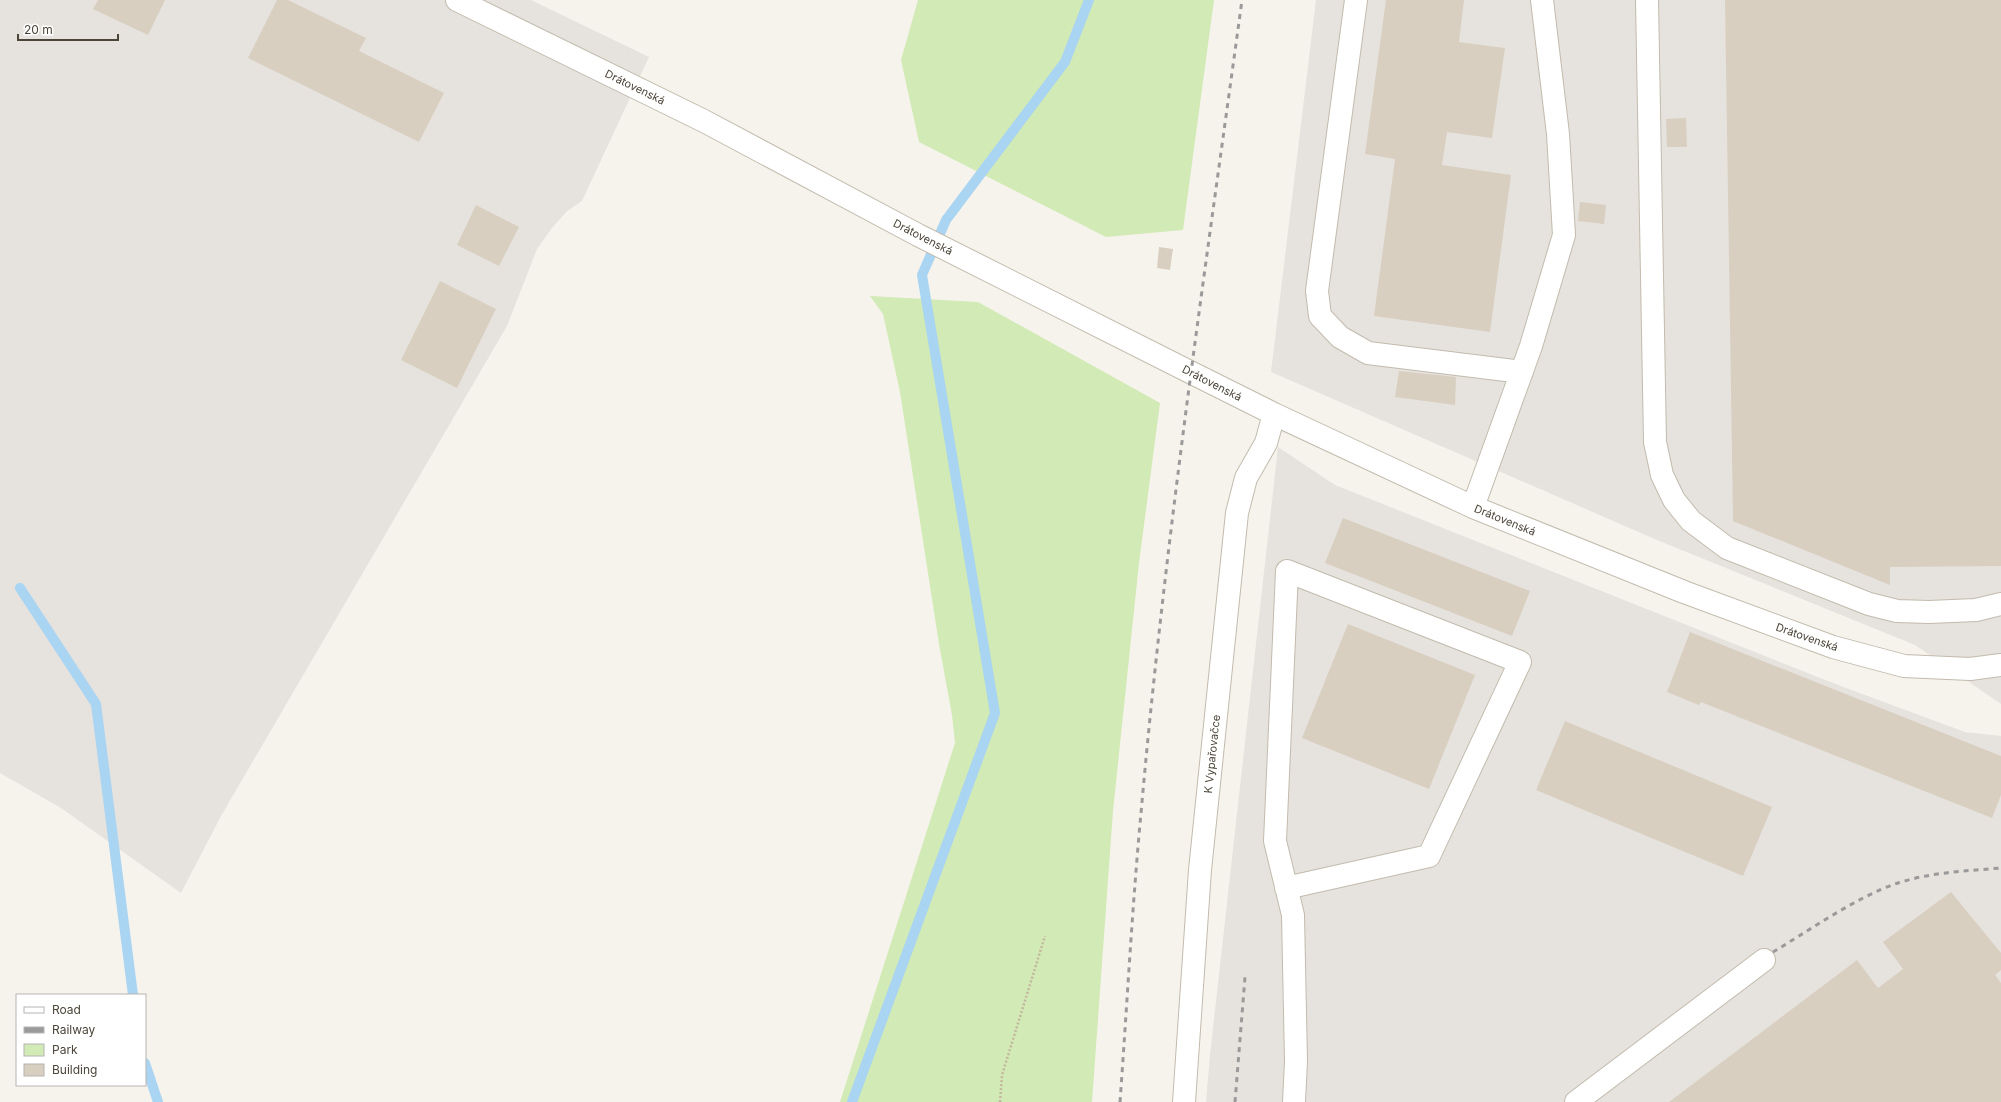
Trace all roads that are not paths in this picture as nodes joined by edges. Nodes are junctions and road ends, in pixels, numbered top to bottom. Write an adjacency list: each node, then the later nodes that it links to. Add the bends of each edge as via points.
1 (457, 0): 6 (street, Drátovenská, via 704,121 918,235)
2 (1356, 0): 5 (street, via 1317,291 1320,316 1340,337 1368,353)
3 (1542, 0): 5 (street, via 1558,134 1564,236)
4 (1647, 0): 8 (street, via 1655,442 1662,475 1674,500 1691,521 1727,548 1869,604 1897,611 1928,612 1976,610)
5 (1522, 372): 7 (street)
6 (1274, 414): 7 (street, Drátovenská); 12 (street, K Vypařovačce, via 1266,443 1246,478 1237,513 1200,870)
7 (1473, 507): 9 (street, Drátovenská, via 1684,592 1833,647 1904,666 1970,669)
8 (2001, 604)
9 (2001, 665)
10 (1286, 888): 10 (street, via 1275,841 1286,571 1520,662 1429,856); 13 (street, via 1293,915 1296,1061)
11 (1764, 960): 14 (street)
12 (1184, 1102)
13 (1294, 1102)
14 (1576, 1102)

